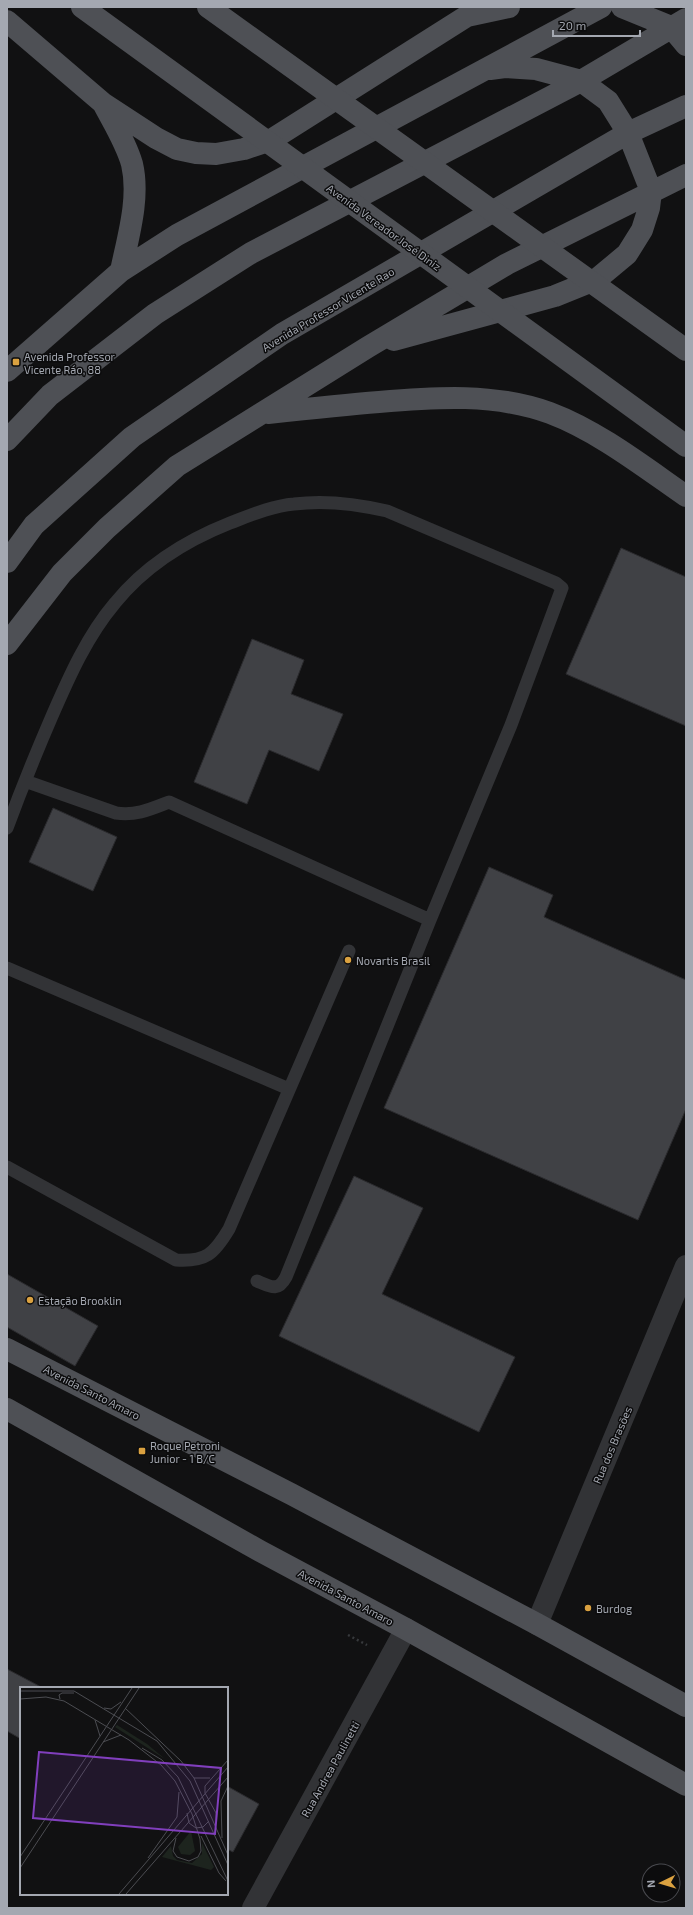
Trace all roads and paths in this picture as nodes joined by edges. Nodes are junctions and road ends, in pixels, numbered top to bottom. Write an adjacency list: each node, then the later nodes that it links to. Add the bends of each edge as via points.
1 (82, 7): 22 (main road, Avenida Vereador José Diniz, bridge)
2 (208, 7): 18 (main road, bridge)
3 (509, 7): 11 (main road, via 467,16 271,140 244,149 216,154 196,154 177,149)
4 (601, 7): 9 (main road)
5 (622, 7): 7 (main road)
6 (7, 21): 11 (main road)
7 (678, 23): 8 (main road); 10 (main road)
8 (686, 46)
9 (480, 71): 10 (main road, via 505,67 536,69); 16 (main road, via 177,234)
10 (581, 82): 13 (main road, via 608,101); 21 (main road, via 251,253 156,314 56,390)
11 (104, 104): 16 (main road, via 132,164 133,213)
12 (686, 106): 13 (main road, Avenida Professor Vicente Rao)
13 (628, 133): 15 (main road); 24 (main road, Avenida Professor Vicente Rao, via 282,334 138,432 34,525)
14 (686, 175): 15 (main road)
15 (651, 191): 17 (main road, via 507,264); 17 (main road, via 642,230 627,254 597,279 555,296)
16 (121, 271): 19 (main road)
17 (368, 347): 20 (main road)
18 (686, 350)
19 (7, 371)
20 (263, 414): 23 (main road, via 402,400 466,397 517,403 550,413 581,428 627,455); 25 (main road, via 178,466 107,528 62,573)
21 (7, 440)
22 (686, 446)
23 (686, 496)
24 (7, 562)
25 (7, 644)
26 (25, 781): 27 (lane); 29 (lane, via 128,815 169,802); 29 (lane, via 65,685 98,625 121,596 166,556 207,532 261,511 294,504 340,504 387,511 556,583 562,588 511,725)
27 (12, 797): 28 (lane)
28 (7, 828)
29 (430, 920): 35 (lane, via 286,1277 282,1285 277,1287)
30 (349, 951): 32 (lane)
31 (7, 968): 32 (lane)
32 (289, 1090): 33 (lane, via 229,1228 218,1247 209,1255 192,1261 176,1260)
33 (7, 1167)
34 (686, 1266): 38 (street, Rua dos Brasões)
35 (257, 1281)
36 (7, 1349): 38 (main road, Avenida Santo Amaro, via 291,1494)
37 (7, 1409): 39 (main road, Avenida Santo Amaro, via 260,1551)
38 (537, 1624): 40 (main road, Avenida Santo Amaro)
39 (406, 1629): 41 (main road, Avenida Santo Amaro); 42 (street, Rua Andrea Paulinetti)
40 (686, 1706)
41 (686, 1785)
42 (253, 1908)

